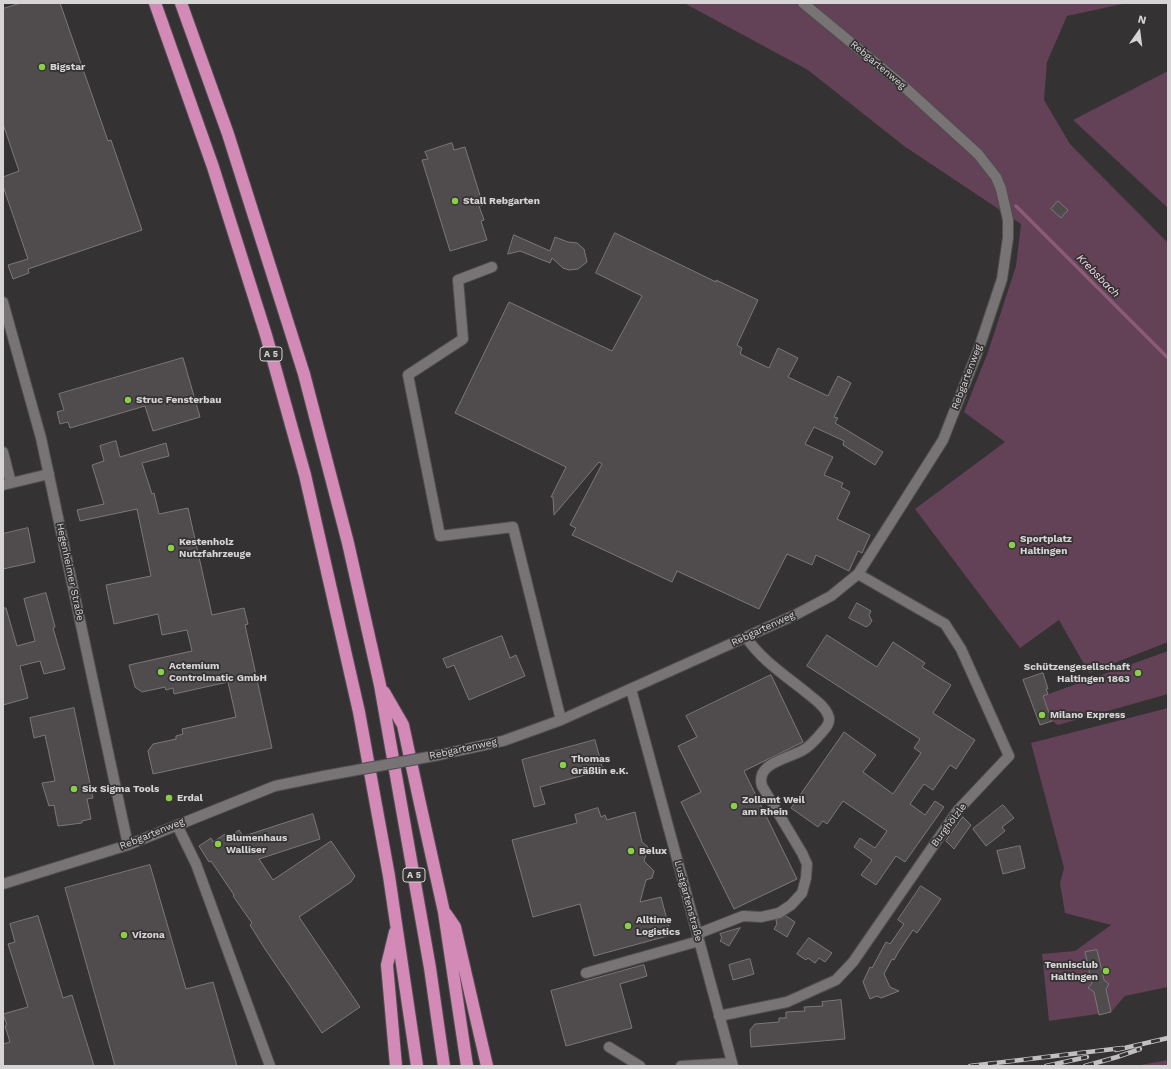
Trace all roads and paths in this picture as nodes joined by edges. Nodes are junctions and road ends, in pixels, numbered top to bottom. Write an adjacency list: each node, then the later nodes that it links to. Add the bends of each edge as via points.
1 (155, 3): 18 (highway, A 5, via 216,174 266,335 305,475 359,712)
2 (181, 3): 11 (highway, A 5, via 228,134 304,374 348,543)
3 (803, 3): 9 (street, Rebgartenweg, via 900,83 978,154 996,177 1008,220 1002,279 943,440)
4 (492, 266): 13 (street, via 458,280 463,340 408,375 440,536 513,527)
5 (3, 302): 7 (street, Hegenheimer Straße)
6 (3, 452): 8 (street)
7 (49, 474): 8 (street); 15 (street, Hegenheimer Straße)
8 (7, 484)
9 (858, 574): 10 (street, Rebgartenweg, via 831,596); 21 (street, Burghölzle, via 945,624 961,649 1009,756 958,810 853,962 836,980 787,1002)
10 (746, 637): 12 (street, Rebgartenweg); 19 (street, via 758,653 820,705 829,716 826,728 812,743 765,769 760,780 802,853 807,864 806,878 802,893 791,906 779,914 743,916)
11 (380, 685): 17 (highway, via 403,725); 27 (highway, A 5, via 430,968)
12 (631, 690): 13 (street, Rebgartenweg); 19 (street, Lustgartenstraße)
13 (561, 720): 14 (street, Rebgartenweg, bridge, via 503,741 275,786)
14 (177, 825): 15 (street, Rebgartenweg); 24 (street, via 196,864)
15 (128, 845): 16 (street, Rebgartenweg)
16 (3, 884)
17 (444, 912): 28 (highway); 29 (highway, via 455,927)
18 (397, 924): 25 (highway, via 387,965); 26 (highway, A 5)
19 (698, 937): 20 (street); 21 (street, Lustgartenstraße)
20 (586, 973)
21 (719, 1016): 23 (street, Lustgartenstraße)
22 (609, 1047): 30 (street)
23 (732, 1064): 31 (street)
24 (270, 1066)
25 (396, 1066)
26 (417, 1066)
27 (444, 1066)
28 (467, 1066)
29 (487, 1066)
30 (640, 1066)
31 (681, 1066)

